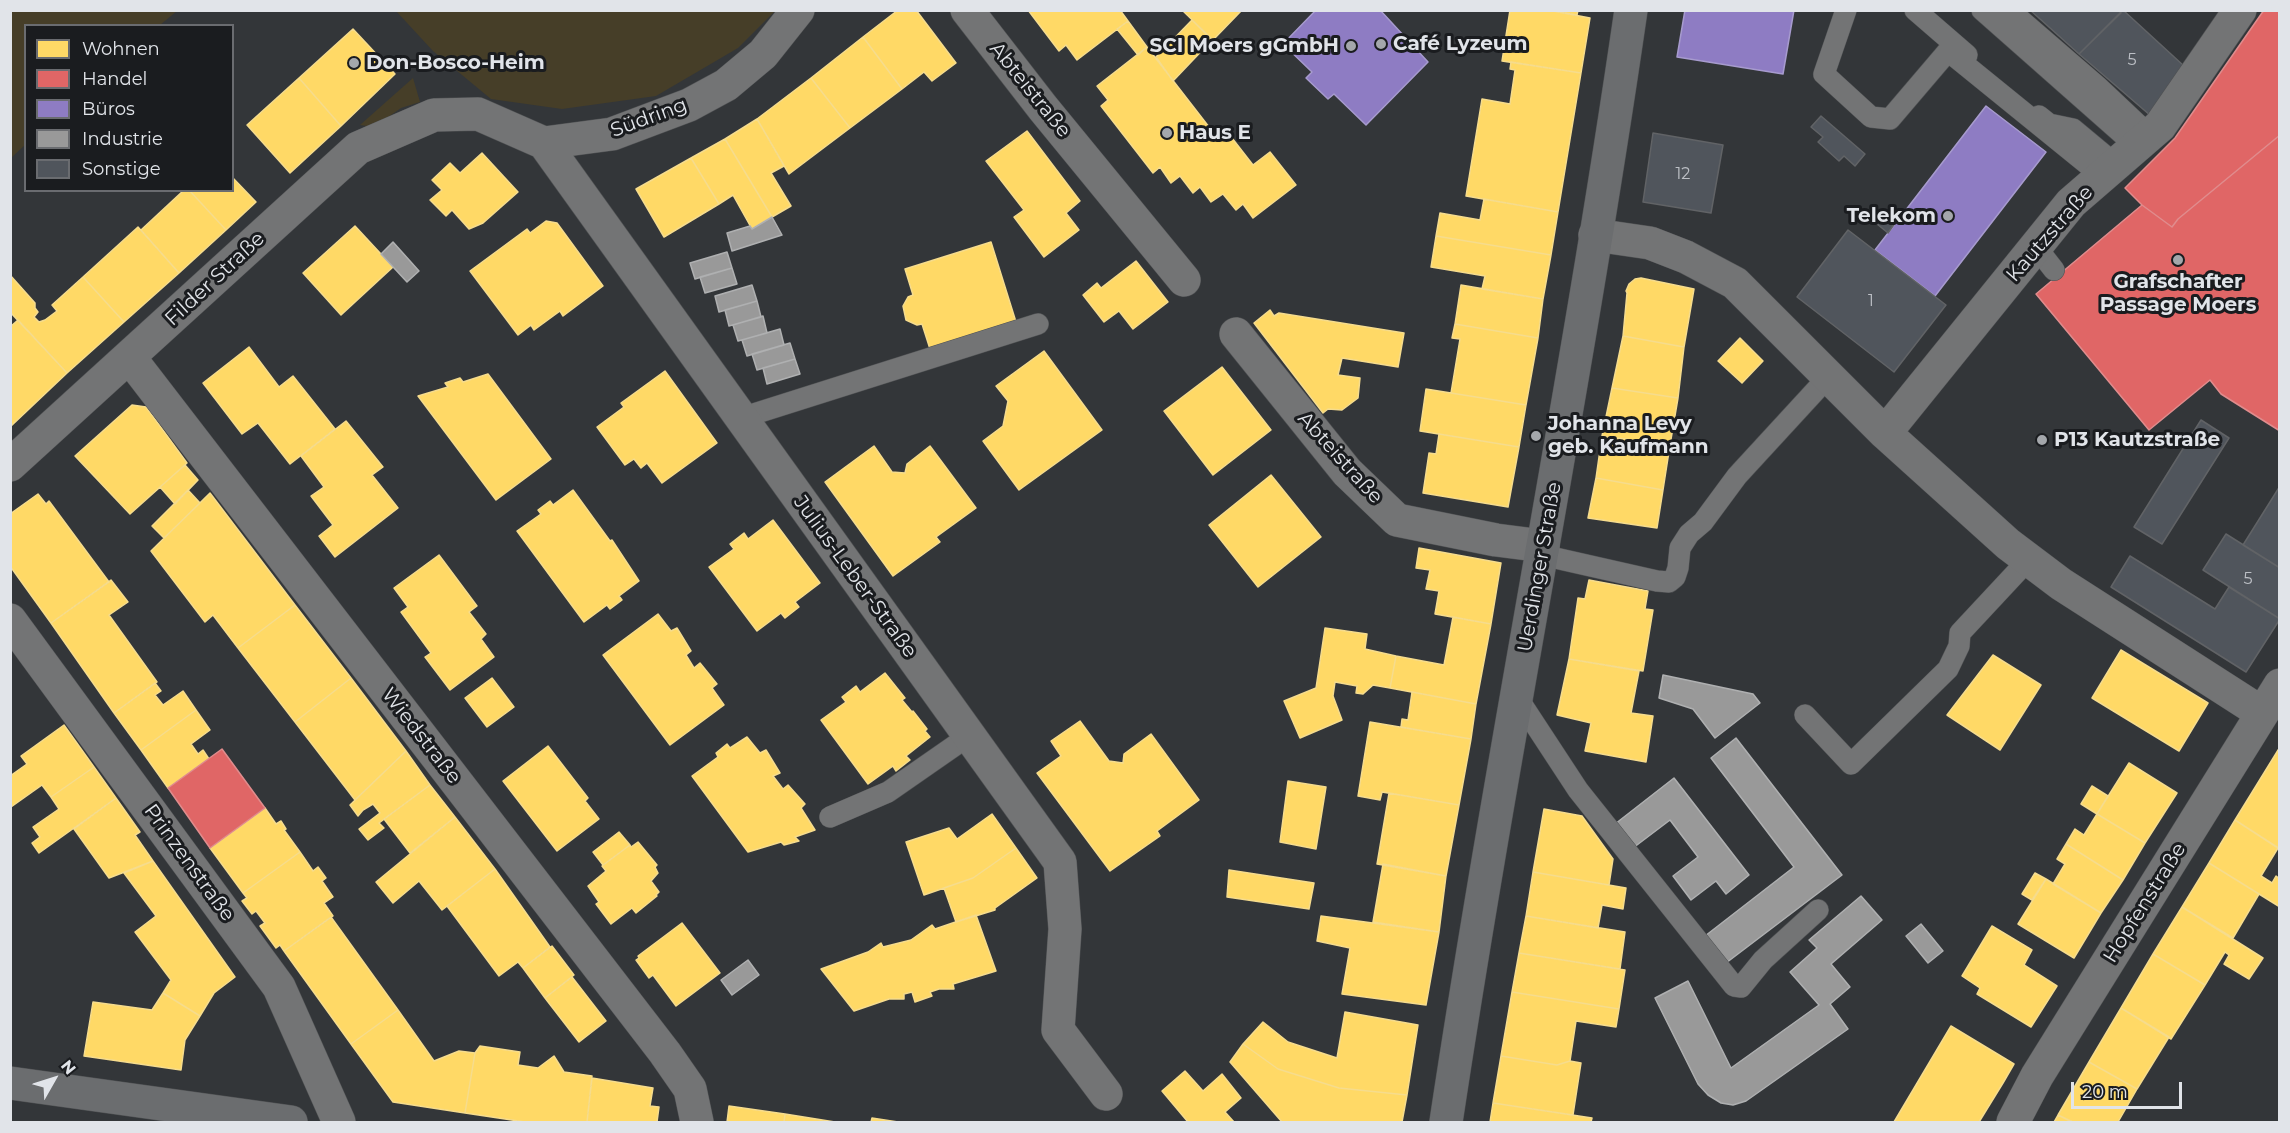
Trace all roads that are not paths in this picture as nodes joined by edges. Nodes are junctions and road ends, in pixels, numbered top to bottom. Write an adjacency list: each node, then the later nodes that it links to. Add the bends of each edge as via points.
1 (798, 10): 9 (street, Südring, via 763,54 726,85 688,105 612,134)
2 (967, 10): 12 (street, Abteistraße)
3 (1630, 10): 11 (main road, Uerdinger Straße)
4 (1846, 10): 10 (lane, via 1824,74 1871,117 1890,119 1948,51)
5 (1915, 10): 10 (lane, via 2049,124 2073,129)
6 (1982, 10): 10 (lane)
7 (2009, 10): 10 (lane, via 2097,86)
8 (2240, 10): 10 (street, Kautzstraße, via 2160,126)
9 (544, 143): 15 (street, Filder Straße, via 478,114 434,115 358,148); 17 (street, Julius-Leber-Straße)
10 (2126, 155): 18 (street, Kautzstraße, via 2071,203 2045,259)
11 (1595, 235): 16 (street, via 1650,243 1735,283); 20 (main road, Uerdinger Straße)
12 (1184, 280)
13 (1038, 324): 17 (lane)
14 (1236, 334): 20 (street, Abteistraße, via 1347,472 1397,520)
15 (130, 358): 19 (street, Filder Straße); 34 (street, Wiedstraße, via 665,1053 690,1089)
16 (1829, 376): 18 (street); 20 (lane, via 1689,534 1680,548 1675,577 1669,582)
17 (741, 418): 27 (street, Julius-Leber-Straße)
18 (1885, 433): 21 (street)
19 (10, 465)
20 (1543, 550): 24 (main road, Uerdinger Straße)
21 (2029, 559): 25 (street, via 2070,590); 26 (lane, via 1960,633 1959,646 1948,669 1851,764)
22 (10, 620): 33 (street, Prinzenstraße, via 279,987)
23 (2280, 685): 25 (street, Hopfenstraße)
24 (1517, 697): 29 (lane, via 1578,790 1734,986 1741,987 1762,960); 35 (main road, Uerdinger Straße)
25 (2262, 713): 36 (street, Hopfenstraße, via 2037,1076)
26 (1805, 715)
27 (970, 735): 28 (lane, via 888,792); 31 (street, Julius-Leber-Straße, via 1060,862 1065,929 1059,1030)
28 (830, 817)
29 (1818, 910)
30 (10, 1083): 32 (main road)
31 (1106, 1094)
32 (291, 1122)
33 (339, 1122)
34 (697, 1122)
35 (1446, 1122)
36 (2013, 1122)

